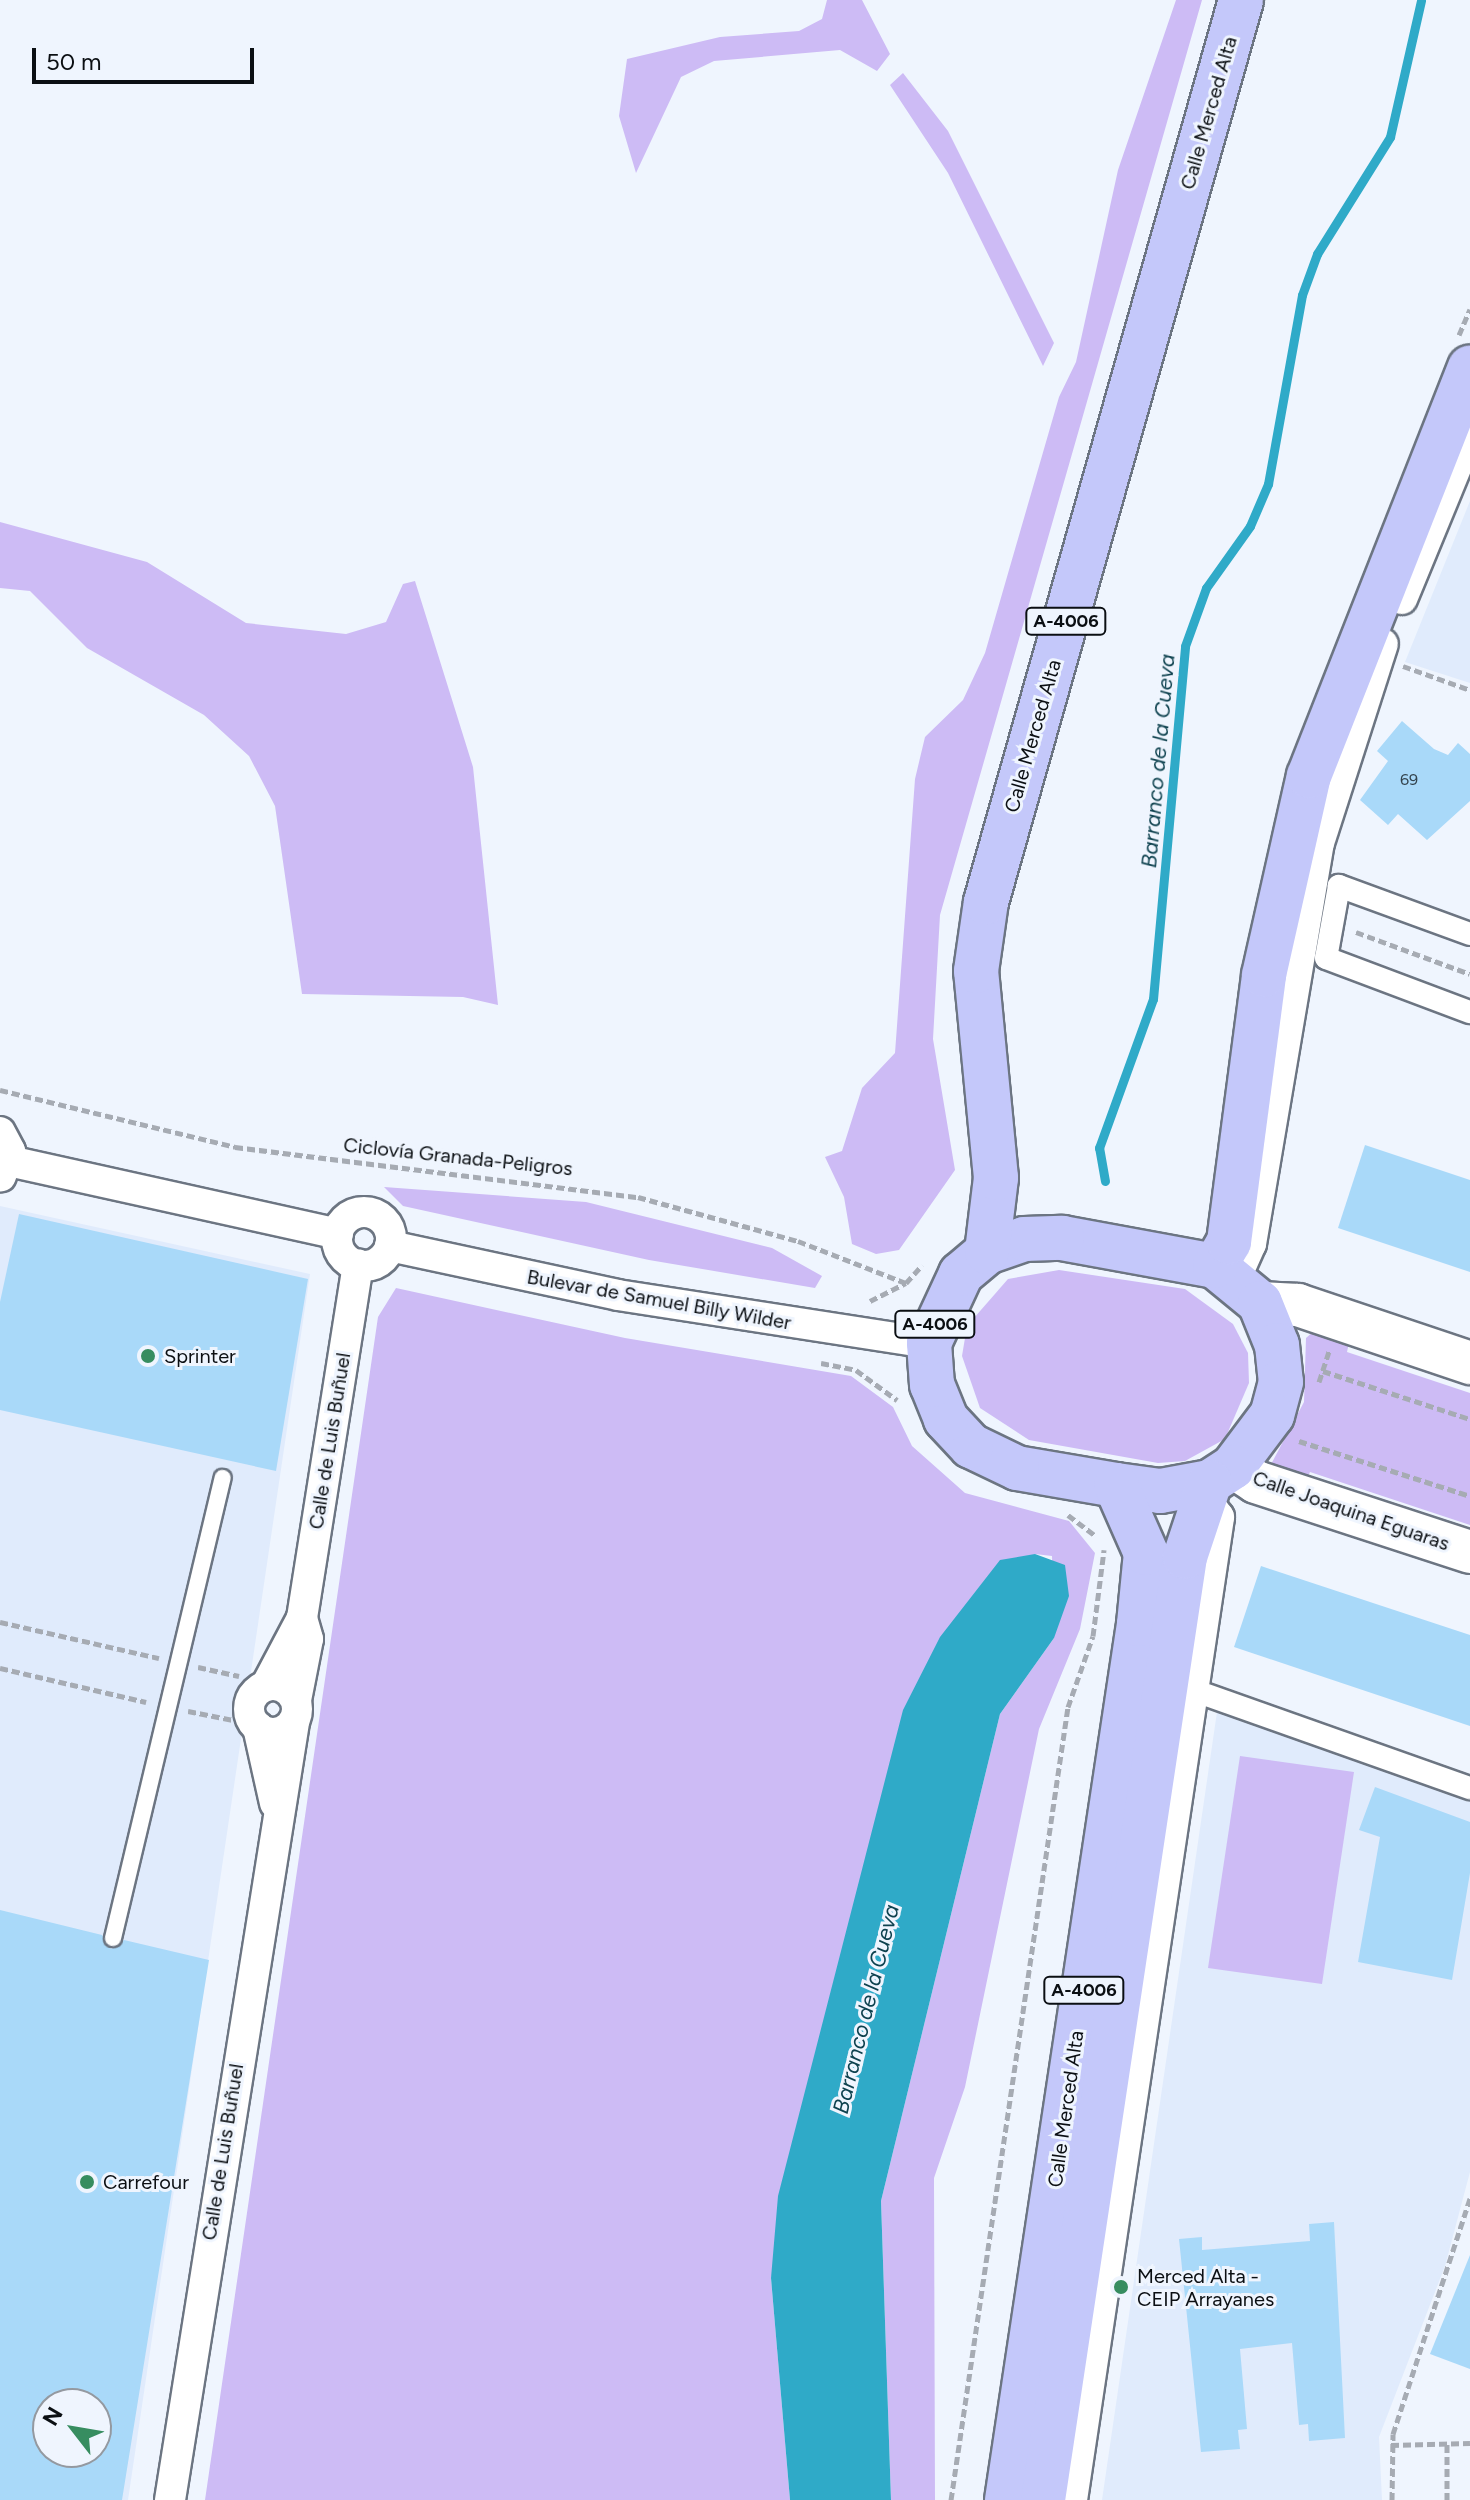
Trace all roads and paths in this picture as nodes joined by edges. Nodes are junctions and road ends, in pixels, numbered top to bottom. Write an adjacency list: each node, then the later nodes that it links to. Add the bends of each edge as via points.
1 (1241, 0): 15 (main road, Calle Merced Alta / A-4006, via 986,902 977,1029 996,1178)
2 (1470, 368): 18 (main road, via 1309,776 1264,975 1229,1242)
3 (1470, 434): 18 (street, via 1378,657 1319,843 1251,1244)
4 (1397, 664): 5 (path)
5 (1470, 690)
6 (1332, 924): 7 (street, via 1339,886); 8 (path); 9 (street, via 1326,958)
7 (1470, 934)
8 (1470, 974)
9 (1470, 1012)
10 (0, 1090): 19 (path, Ciclovía Granada-Peligros, via 235,1147 638,1197 798,1241)
11 (0, 1132): 12 (street)
12 (5, 1169): 13 (street)
13 (338, 1234): 14 (street, via 354,1214 371,1213 385,1222); 17 (street, via 340,1251)
14 (390, 1246): 17 (street, via 376,1263); 21 (street, Bulevar de Samuel Billy Wilder, via 618,1295)
15 (987, 1252): 18 (main road, A-4006, via 1024,1239 1062,1238); 21 (main road, A-4006, via 961,1274)
16 (931, 1256): 19 (path)
17 (358, 1264): 34 (street, Calle de Luis Buñuel)
18 (1237, 1282): 23 (main road); 29 (main road, A-4006, via 1277,1345 1281,1382 1272,1415)
19 (906, 1283): 20 (path, via 877,1302)
20 (862, 1300)
21 (929, 1343): 30 (main road, A-4006, via 936,1396 971,1446 1017,1468)
22 (821, 1363): 25 (path, via 885,1386)
23 (1470, 1363)
24 (1323, 1371): 26 (path)
25 (903, 1410)
26 (1470, 1419)
27 (1299, 1441): 31 (path)
28 (223, 1478): 47 (lane)
29 (1216, 1482): 30 (main road, A-4006, via 1160,1491); 33 (main road, Calle Joaquina Eguaras, via 1256,1482); 55 (main road, Calle Merced Alta / A-4006, via 1175,1618); 56 (street, via 1219,1517)
30 (1116, 1485): 54 (main road, Calle Merced Alta / A-4006, via 1146,1553 1139,1624)
31 (1470, 1496)
32 (1054, 1512): 53 (path, via 1092,1530 1104,1558 1093,1636 1068,1707)
33 (1470, 1552)
34 (302, 1618): 39 (street, Calle de Luis Buñuel); 43 (street, Calle de Luis Buñuel, via 308,1639)
35 (0, 1622): 36 (path)
36 (167, 1660)
37 (184, 1664): 39 (path)
38 (0, 1668): 41 (path)
39 (258, 1682): 43 (street, via 287,1689); 44 (street)
40 (1207, 1695): 45 (street)
41 (155, 1704)
42 (174, 1708): 44 (path)
43 (295, 1711): 44 (street, via 273,1733); 46 (street, Calle de Luis Buñuel, via 286,1781)
44 (250, 1725): 46 (street, Calle de Luis Buñuel)
45 (1470, 1788)
46 (275, 1803): 52 (street, Calle de Luis Buñuel)
47 (113, 1938)
48 (1470, 2198): 51 (path)
49 (1470, 2443): 50 (path)
50 (1447, 2444): 51 (path); 58 (path)
51 (1391, 2445): 57 (path)
52 (170, 2500)
53 (951, 2500)
54 (1007, 2500)
55 (1043, 2500)
56 (1072, 2500)
57 (1392, 2500)
58 (1447, 2500)

